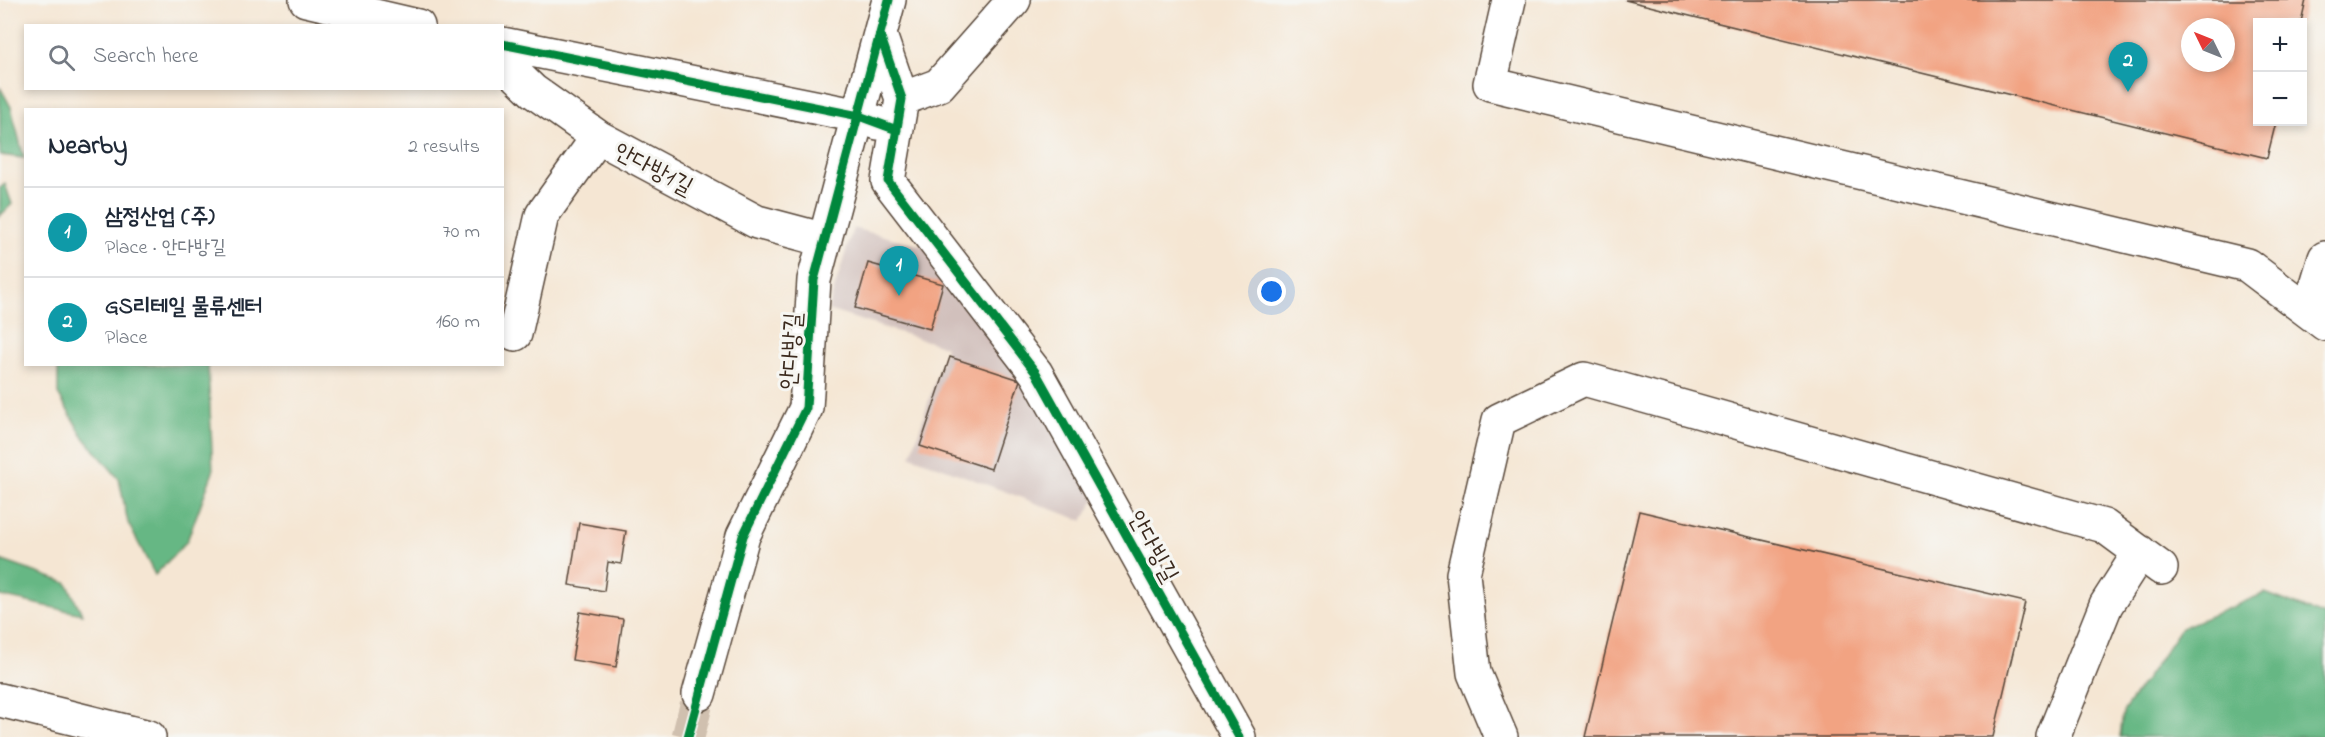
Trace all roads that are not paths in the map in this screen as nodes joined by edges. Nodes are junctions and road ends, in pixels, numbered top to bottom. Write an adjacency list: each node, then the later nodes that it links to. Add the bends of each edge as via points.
1 (306, 0): 5 (main road)
2 (889, 0): 6 (main road, 안다방길)
3 (1014, 0): 9 (main road, via 939,85)
4 (1509, 0): 16 (main road, via 1490,84 2247,265)
5 (409, 24)
6 (880, 35): 9 (main road); 10 (main road, 안다방길)
7 (504, 44): 10 (main road)
8 (504, 63): 11 (main road, 안다방1길, via 533,91)
9 (900, 115): 10 (main road); 13 (main road)
10 (859, 116): 12 (main road, 안다방길)
11 (598, 137): 14 (main road, 안다방1길, via 757,222); 17 (main road, via 542,215)
12 (842, 180): 13 (main road); 14 (main road, 안다방길)
13 (888, 181): 21 (main road, 안다빙길, via 1036,373)
14 (825, 240): 18 (main road, 안다방길, via 814,280 806,408 742,536)
15 (2325, 258): 16 (main road)
16 (2317, 318)
17 (515, 334)
18 (699, 694)
19 (0, 700): 20 (main road)
20 (149, 737)
21 (1239, 737)
22 (1501, 737): 23 (main road, via 1474,673 1463,574 1499,420 1584,378 2104,526 2150,560 2106,605)
23 (2053, 737)

